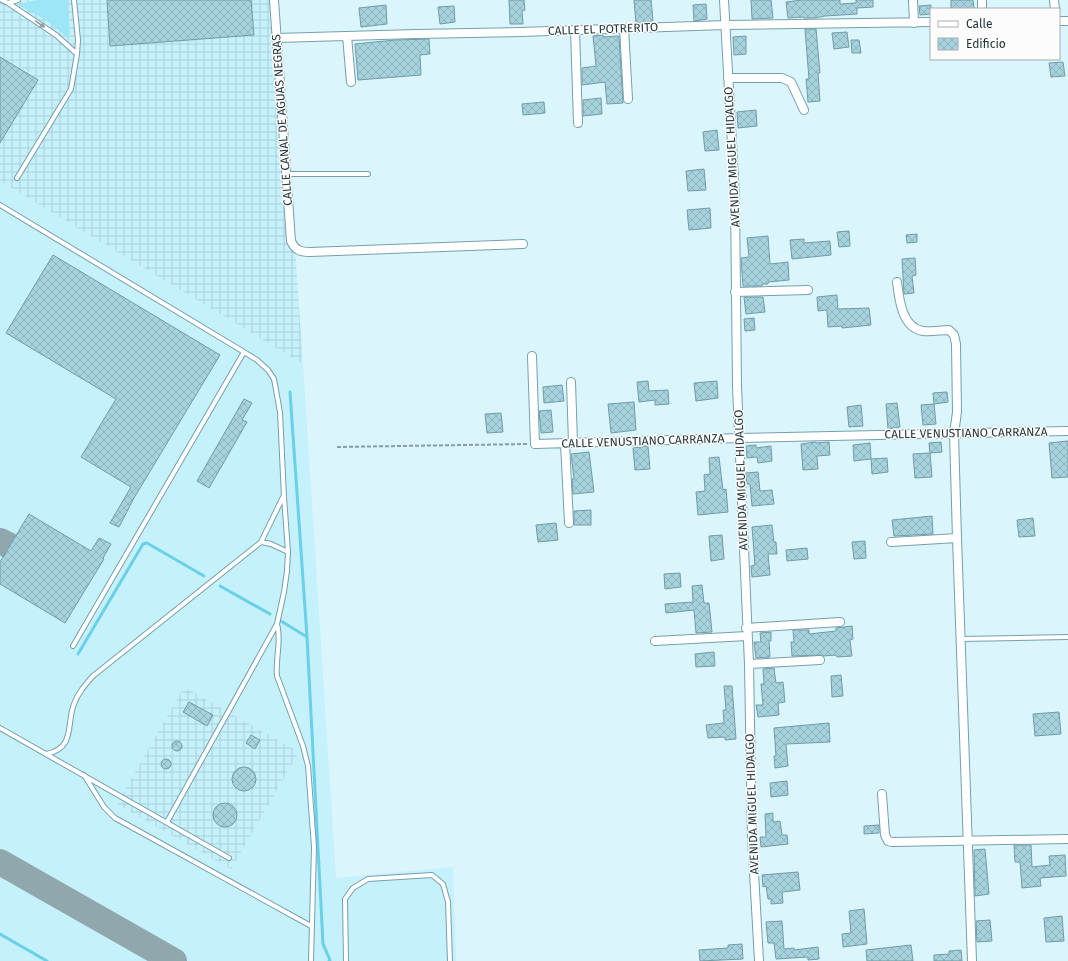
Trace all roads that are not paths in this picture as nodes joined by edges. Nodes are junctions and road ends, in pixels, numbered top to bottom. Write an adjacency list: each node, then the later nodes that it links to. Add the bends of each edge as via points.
1 (2, 0): 7 (lane)
2 (18, 0): 7 (lane)
3 (74, 0): 15 (lane)
4 (274, 0): 14 (street, CALLE CANAL DE AGUAS NEGRAS)
5 (724, 0): 10 (street, AVENIDA MIGUEL HIDALGO)
6 (913, 0): 8 (street)
7 (8, 3): 15 (lane, one-way to 15, via 56,35)
8 (914, 22): 9 (street, CALLE EL POTRERITO); 10 (street, CALLE EL POTRERITO)
9 (930, 22)
10 (725, 25): 11 (street, CALLE EL POTRERITO); 16 (street, AVENIDA MIGUEL HIDALGO)
11 (624, 28): 12 (street, CALLE EL POTRERITO); 18 (street)
12 (575, 30): 13 (street, CALLE EL POTRERITO); 20 (street)
13 (347, 36): 14 (street, CALLE EL POTRERITO); 17 (street)
14 (276, 38): 21 (street, CALLE CANAL DE AGUAS NEGRAS)
15 (77, 54): 23 (lane, via 71,89)
16 (728, 78): 19 (street, via 782,78 791,82); 28 (street, AVENIDA MIGUEL HIDALGO, via 735,198)
17 (352, 82)
18 (628, 99)
19 (804, 110)
20 (578, 123)
21 (286, 174): 22 (lane); 25 (street, CALLE CANAL DE AGUAS NEGRAS, via 291,241 301,252)
22 (368, 174)
23 (17, 178)
24 (0, 205): 29 (lane)
25 (523, 244)
26 (897, 282): 33 (street, via 900,304 908,323 924,331 949,330 954,335 957,412)
27 (808, 290): 28 (street)
28 (735, 292): 34 (street, AVENIDA MIGUEL HIDALGO)
29 (244, 352): 36 (lane, via 268,370 275,385 280,412); 48 (lane)
30 (532, 356): 35 (street, CALLE VENUSTIANO CARRANZA, via 535,444)
31 (572, 382): 35 (street)
32 (1068, 431): 33 (street, CALLE VENUSTIANO CARRANZA)
33 (954, 434): 34 (street, CALLE VENUSTIANO CARRANZA); 38 (street)
34 (740, 438): 35 (street, CALLE VENUSTIANO CARRANZA); 44 (street, AVENIDA MIGUEL HIDALGO)
35 (569, 443): 37 (street)
36 (284, 497): 39 (lane); 41 (lane)
37 (569, 523)
38 (957, 538): 40 (street); 47 (street)
39 (261, 542): 41 (lane); 52 (lane, via 83,686 71,712 68,738 58,748)
40 (891, 542)
41 (288, 552): 43 (lane, via 284,592)
42 (840, 622): 44 (street)
43 (277, 624): 55 (lane); 59 (lane, via 280,633 276,676 308,766 314,848)
44 (746, 632): 46 (street); 50 (street, AVENIDA MIGUEL HIDALGO)
45 (1068, 636): 47 (lane)
46 (655, 640)
47 (960, 640): 57 (street)
48 (73, 646)
49 (820, 660): 50 (street)
50 (749, 664): 63 (street, AVENIDA MIGUEL HIDALGO, via 752,837)
51 (0, 728): 52 (lane)
52 (46, 754): 53 (lane)
53 (84, 775): 55 (lane); 59 (lane, via 104,807 115,818)
54 (882, 794): 57 (street, via 885,835 888,841)
55 (167, 822): 58 (lane)
56 (1068, 839): 57 (street)
57 (968, 841): 64 (street)
58 (229, 858)
59 (311, 926): 60 (lane)
60 (311, 961)
61 (346, 961): 62 (lane, via 345,899 354,888 368,880 432,875 443,884 448,902)
62 (450, 961)
63 (759, 961)
64 (972, 961)

